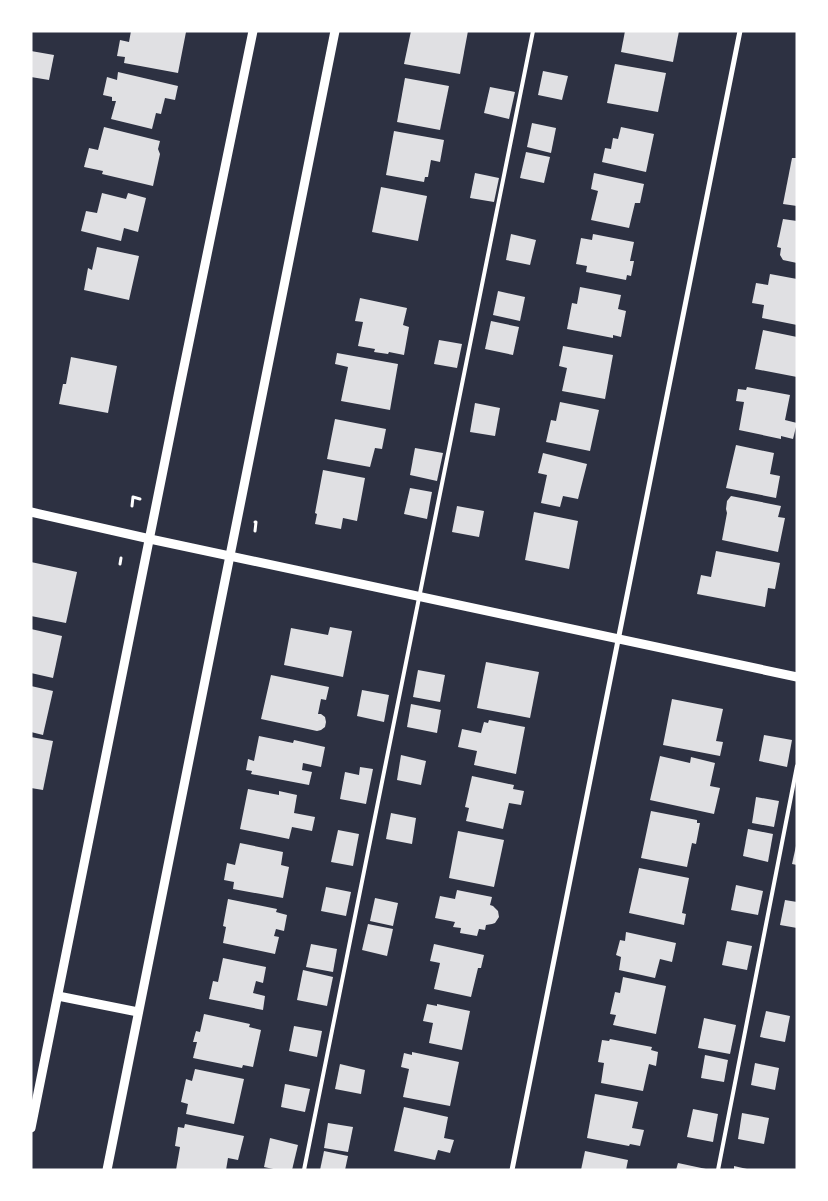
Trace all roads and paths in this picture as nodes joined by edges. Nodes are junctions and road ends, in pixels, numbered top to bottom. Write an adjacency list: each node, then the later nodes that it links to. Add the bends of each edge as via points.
1 (253, 31): 10 (street)
2 (335, 31): 11 (street)
3 (533, 31): 14 (lane)
4 (740, 31): 15 (street)
5 (140, 499): 6 (path, via 133,497)
6 (132, 506)
7 (31, 512): 10 (street)
8 (256, 522): 9 (path)
9 (255, 531)
10 (150, 539): 11 (street); 18 (street)
11 (230, 556): 14 (street); 19 (street)
12 (121, 558): 13 (path)
13 (120, 564)
14 (420, 596): 15 (street); 22 (lane)
15 (618, 639): 16 (street); 23 (street)
16 (797, 677)
17 (797, 766): 24 (lane)
18 (58, 996): 19 (street); 20 (street)
19 (138, 1012): 21 (street)
20 (31, 1128)
21 (107, 1170)
22 (304, 1170)
23 (512, 1170)
24 (718, 1170)

